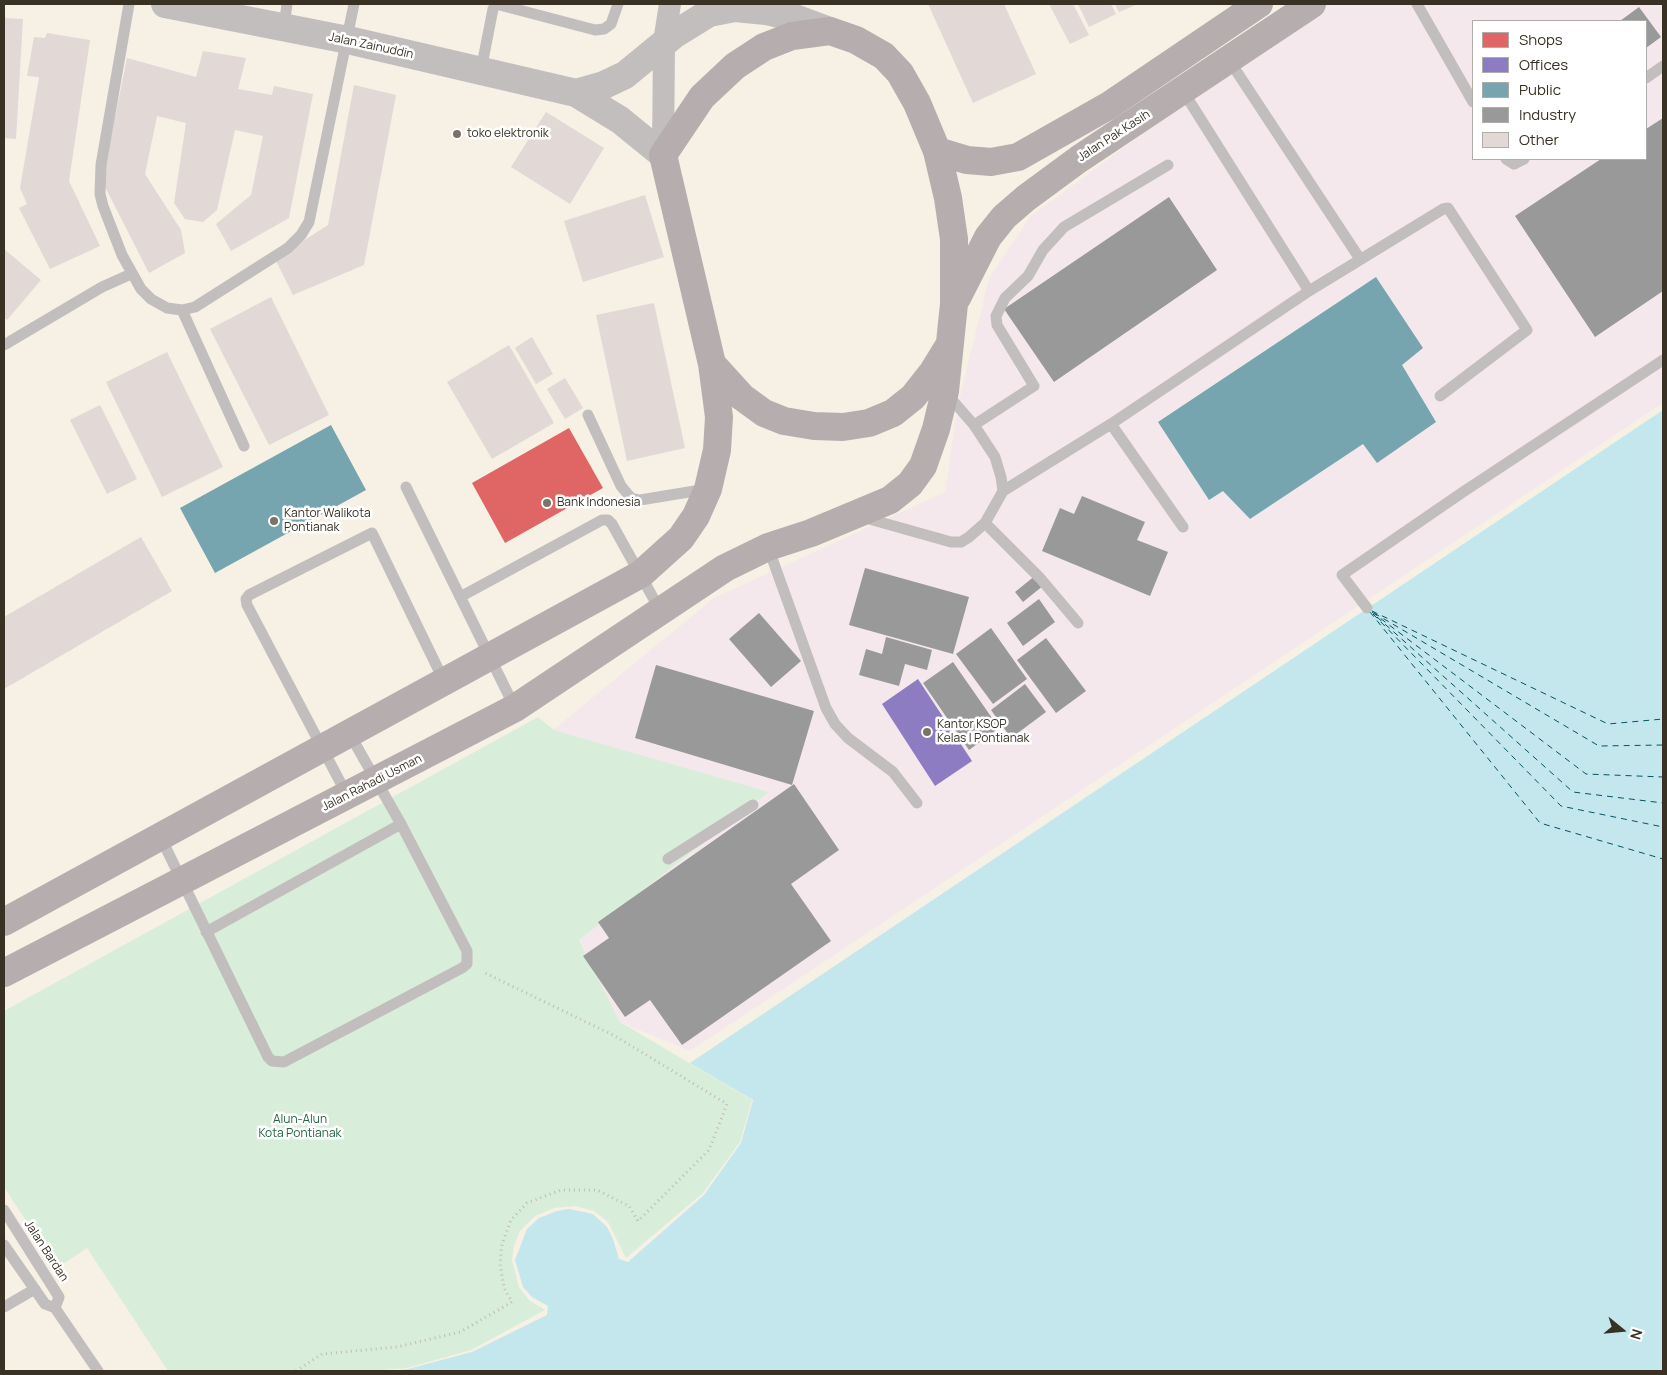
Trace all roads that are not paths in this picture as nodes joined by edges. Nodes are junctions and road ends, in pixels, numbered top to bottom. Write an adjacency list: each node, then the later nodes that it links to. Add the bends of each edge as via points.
1 (129, 4): 27 (lane, via 99,180 103,206)
2 (165, 4): 10 (street, Jalan Zainuddin)
3 (354, 4): 12 (lane)
4 (618, 4): 16 (lane, via 611,24 595,30 496,4)
5 (670, 4): 13 (street)
6 (1259, 4): 21 (highway, via 1108,106 1018,157 992,162 967,160)
7 (1312, 4): 14 (highway, Jalan Pak Kasih)
8 (1416, 4): 20 (lane)
9 (731, 6): 11 (street, Jalan Zainuddin, via 795,18); 13 (street, Jalan Zainuddin, via 701,16)
10 (285, 16): 12 (street, Jalan Zainuddin)
11 (830, 31): 21 (highway, Jalan Rahadi Usman, via 856,40 884,56 900,73 917,103); 22 (highway, via 792,36 764,47 735,66 702,97)
12 (348, 40): 16 (street, Jalan Zainuddin); 30 (lane, via 310,222 288,248 195,307)
13 (664, 42): 19 (street, Jalan Zainuddin, via 625,75); 22 (street)
14 (1229, 60): 18 (highway, Jalan Pak Kasih); 26 (lane)
15 (1663, 66): 17 (lane)
16 (481, 70): 19 (street, Jalan Zainuddin)
17 (1647, 77)
18 (1183, 91): 28 (lane); 29 (highway, Jalan Pak Kasih, via 1048,180 1004,217 988,237)
19 (576, 93): 22 (street, Jalan Zainuddin, via 620,120)
20 (1472, 100)
21 (937, 151): 29 (highway, Jalan Rahadi Usman, via 954,239)
22 (663, 155): 34 (highway)
23 (1508, 160): 24 (lane, via 1514,164)
24 (1522, 160)
25 (1168, 165): 39 (lane, via 1064,227 1043,250 1028,276 1005,298 996,316 997,325 1034,386)
26 (1360, 260): 28 (lane); 36 (lane, via 1448,208 1527,330)
27 (131, 274): 30 (lane, via 151,299 167,308); 32 (lane, via 102,287)
28 (1309, 292): 38 (lane)
29 (954, 304): 31 (highway, Jalan Rahadi Usman)
30 (182, 310): 40 (lane)
31 (950, 343): 34 (highway, via 932,373 900,408 869,423 843,427 784,421 764,413 742,397); 35 (highway, Jalan Rahadi Usman)
32 (4, 345)
33 (1663, 360): 50 (lane, via 1342,575)
34 (712, 364): 42 (highway, via 719,417 717,450)
35 (945, 391): 39 (lane); 44 (highway, Jalan Rahadi Usman, via 923,466 910,484 890,500)
36 (1440, 396)
37 (588, 415): 42 (lane, via 620,486 632,498 640,500)
38 (1111, 424): 43 (lane); 46 (lane)
39 (974, 425): 43 (lane, via 994,457)
40 (244, 446)
41 (406, 487): 49 (lane)
42 (708, 489): 48 (highway, via 696,516 681,538)
43 (1003, 491): 45 (lane)
44 (855, 515): 45 (lane, via 951,542 961,542 970,537); 47 (highway, Jalan Rahadi Usman)
45 (985, 523): 52 (lane, via 1040,578)
46 (1183, 527)
47 (768, 547): 51 (highway, Jalan Rahadi Usman, via 725,568); 60 (lane, via 826,708 835,724 893,772)
48 (640, 574): 49 (lane, via 612,524 602,520); 51 (lane); 53 (highway)
49 (460, 597): 53 (lane)
50 (1367, 608)
51 (661, 613): 55 (highway, Jalan Rahadi Usman)
52 (1078, 623)
53 (488, 656): 54 (highway); 55 (lane)
54 (444, 681): 56 (highway); 57 (lane, via 372,532 249,595 247,605)
55 (515, 708): 58 (highway, Jalan Rahadi Usman)
56 (349, 733): 57 (highway); 58 (lane)
57 (321, 748): 59 (lane); 63 (highway)
58 (376, 780): 59 (highway, Jalan Rahadi Usman); 62 (lane)
59 (347, 795): 65 (highway, Jalan Rahadi Usman)
60 (917, 803)
61 (753, 805): 64 (lane)
62 (400, 824): 67 (lane); 67 (lane, via 467,951 467,964 278,1063 268,1057)
63 (160, 836): 65 (lane); 66 (highway)
64 (668, 859)
65 (181, 881): 67 (lane); 68 (highway, Jalan Rahadi Usman)
66 (4, 922)
67 (206, 932)
68 (4, 973)
69 (4, 1210): 73 (lane, Jalan Bardan, via 60,1297)
70 (4, 1245): 71 (lane, Jalan Bardan)
71 (35, 1289): 72 (lane); 73 (lane, Jalan Bardan, via 45,1304)
72 (4, 1307)
73 (55, 1308): 74 (lane, Jalan Bardan)
74 (98, 1371)

